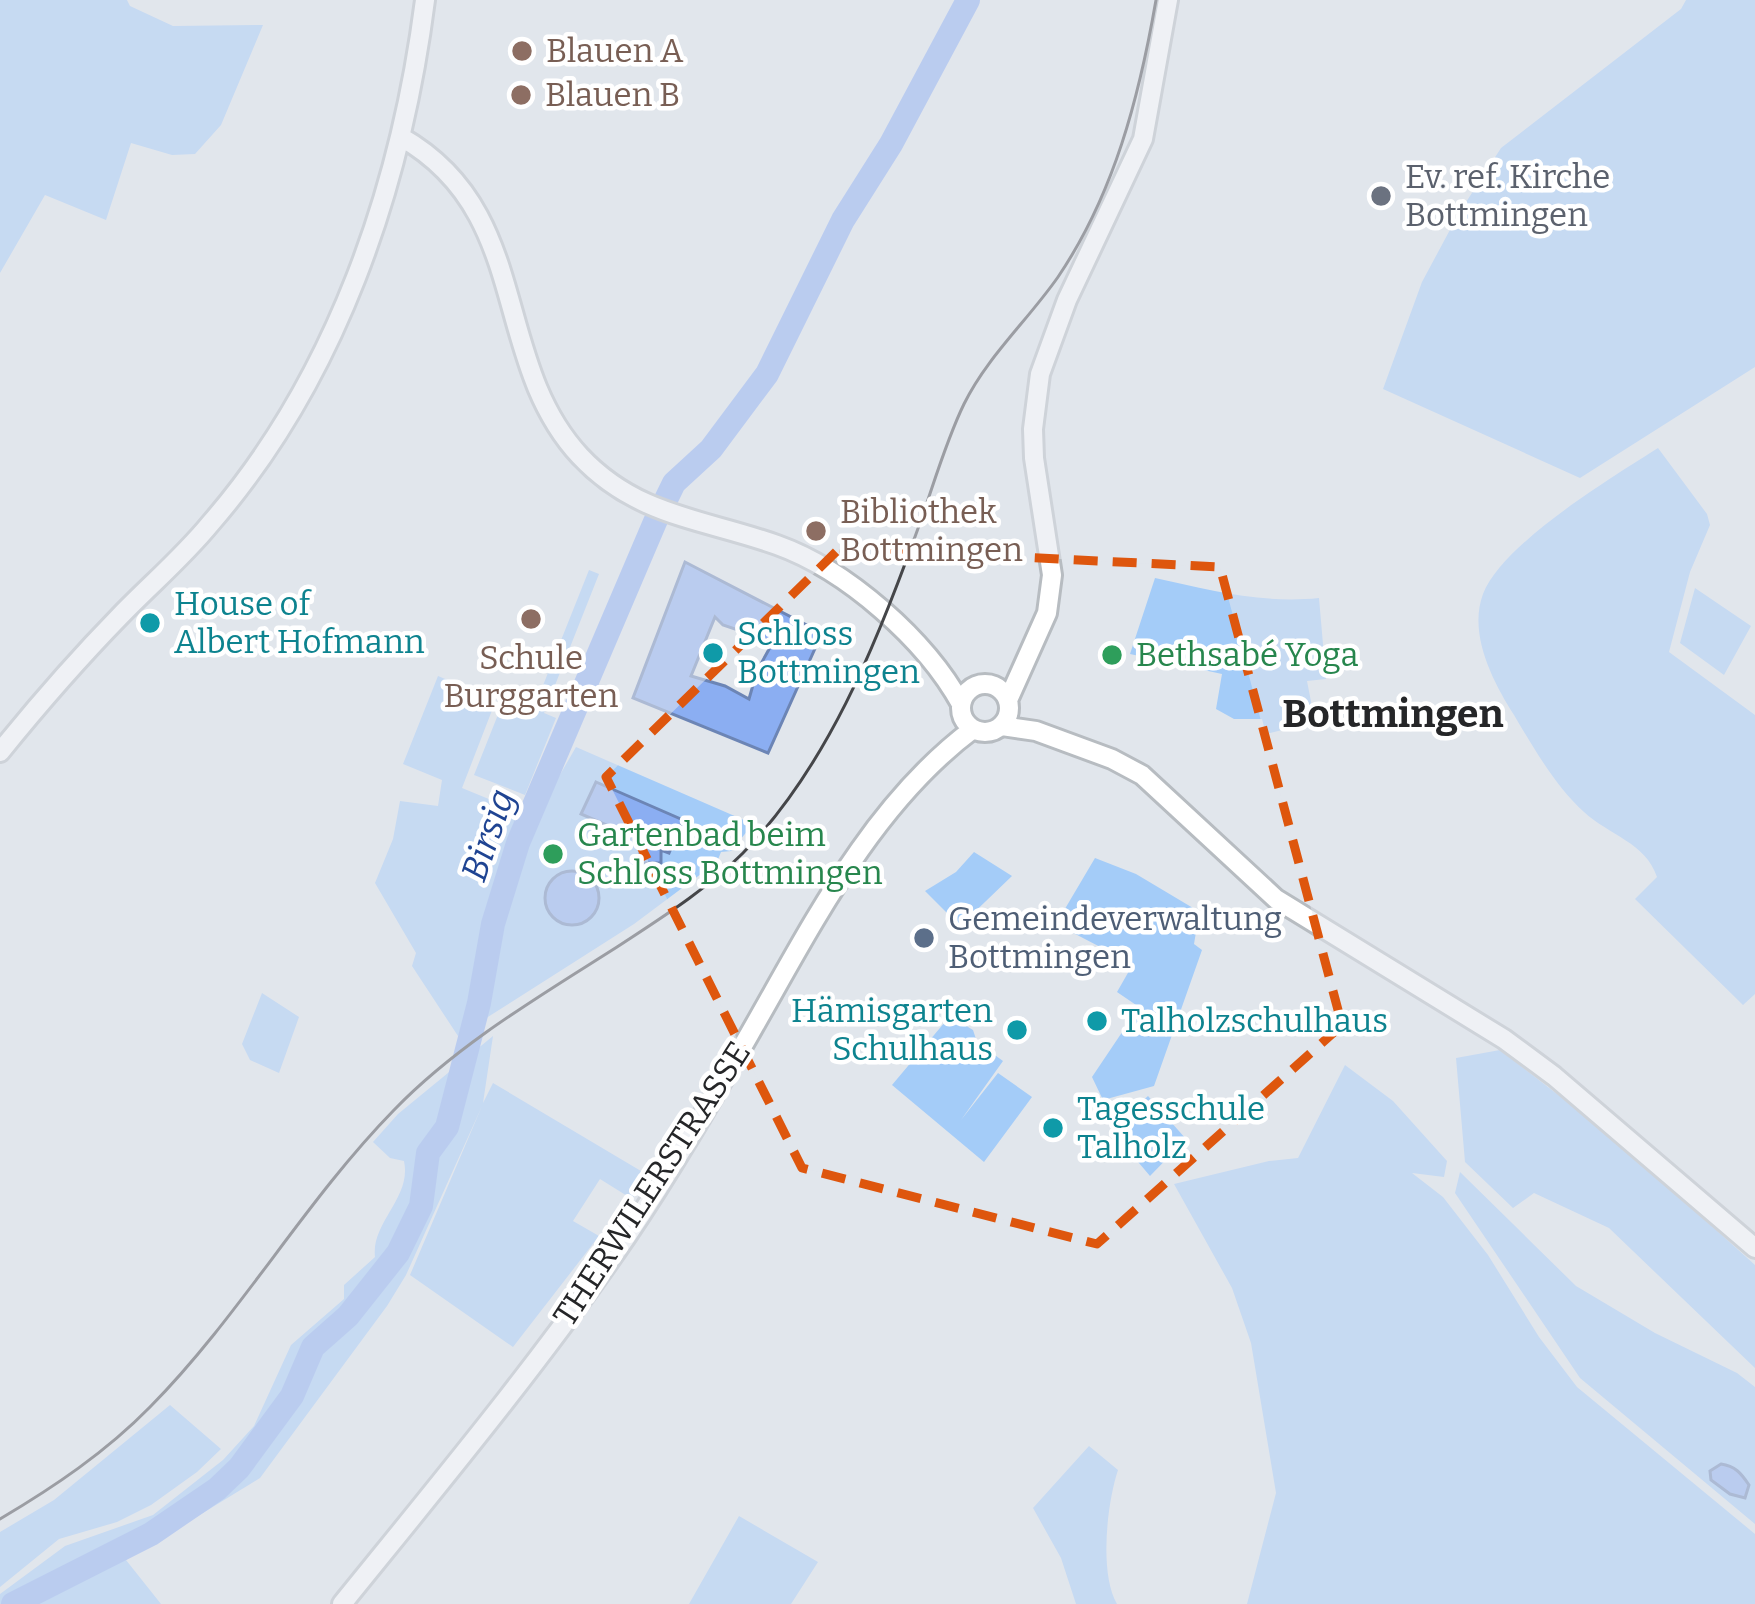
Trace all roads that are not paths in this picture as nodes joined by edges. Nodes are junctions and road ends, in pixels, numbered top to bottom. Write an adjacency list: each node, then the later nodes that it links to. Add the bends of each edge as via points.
1 (425, 0): 3 (main road)
2 (1168, 0): 4 (main road, via 1143,139 1040,374 1034,458 1052,575)
3 (401, 137): 5 (main road, via 473,203 502,264 548,414 583,459 650,506 776,544 838,576); 9 (main road, via 334,330 258,463)
4 (1040, 633): 6 (main road, THERWILERSTRASSE); 7 (main road)
5 (942, 670): 6 (main road); 8 (main road)
6 (984, 685): 7 (main road); 8 (main road, THERWILERSTRASSE)
7 (1007, 712): 8 (main road, via 988,732); 10 (main road, via 1142,775 1276,899 1504,1039)
8 (965, 717): 11 (main road, THERWILERSTRASSE, via 819,910 625,1238)
9 (0, 752)
10 (1755, 1248)
11 (342, 1604)

